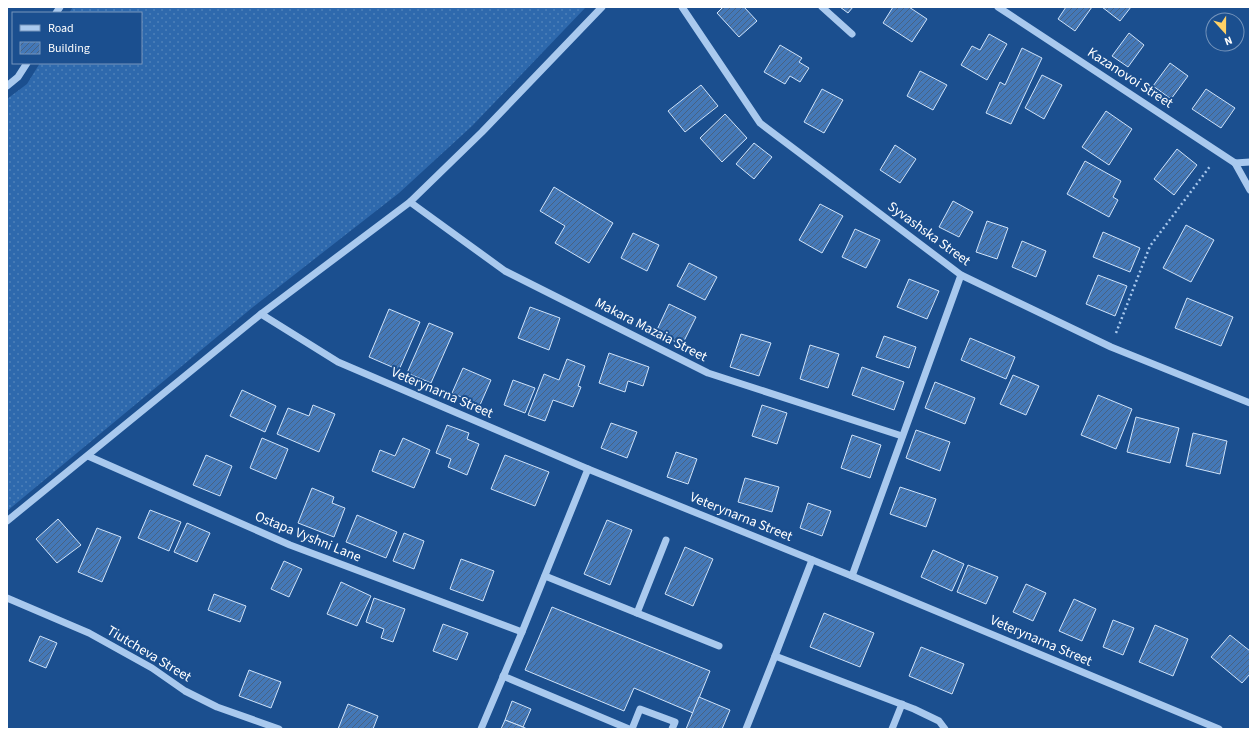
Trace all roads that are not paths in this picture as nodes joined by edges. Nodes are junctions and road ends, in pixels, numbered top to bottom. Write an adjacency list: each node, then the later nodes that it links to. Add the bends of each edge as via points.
1 (602, 7): 11 (street, via 482,132)
2 (682, 7): 12 (street, Syvashska Street, via 760,123)
3 (822, 7): 5 (street)
4 (998, 7): 9 (street, Kazanovoi Street)
5 (852, 34)
6 (26, 64): 7 (street, via 18,77)
7 (7, 86)
8 (1250, 162): 9 (street)
9 (1235, 163): 10 (street)
10 (1250, 190)
11 (410, 202): 13 (street); 15 (street, Makara Mazaia Street, via 505,271 708,373)
12 (961, 275): 14 (street, Syvashska Street, via 1111,347); 15 (street)
13 (261, 314): 16 (street); 17 (street, Veterynarna Street, via 338,362)
14 (1250, 403)
15 (902, 436): 22 (street)
16 (88, 456): 18 (street); 25 (street, Ostapa Vyshni Lane, via 290,545)
17 (588, 469): 20 (street, Veterynarna Street); 21 (street)
18 (7, 521)
19 (666, 540): 24 (street)
20 (812, 560): 22 (street, Veterynarna Street); 27 (street)
21 (545, 576): 24 (street); 25 (street)
22 (852, 576): 37 (street, Veterynarna Street)
23 (7, 598): 30 (street, Tiutcheva Street, via 88,633 152,668 185,692 217,707)
24 (637, 613): 26 (street)
25 (522, 632): 28 (street)
26 (719, 646)
27 (775, 656): 29 (street); 34 (street)
28 (504, 676): 31 (street); 32 (street)
29 (902, 704): 35 (street); 36 (street, via 939,722)
30 (279, 729)
31 (481, 729)
32 (631, 729): 33 (street, via 640,709 675,722)
33 (672, 729)
34 (746, 729)
35 (892, 729)
36 (945, 729)
37 (1219, 729)

